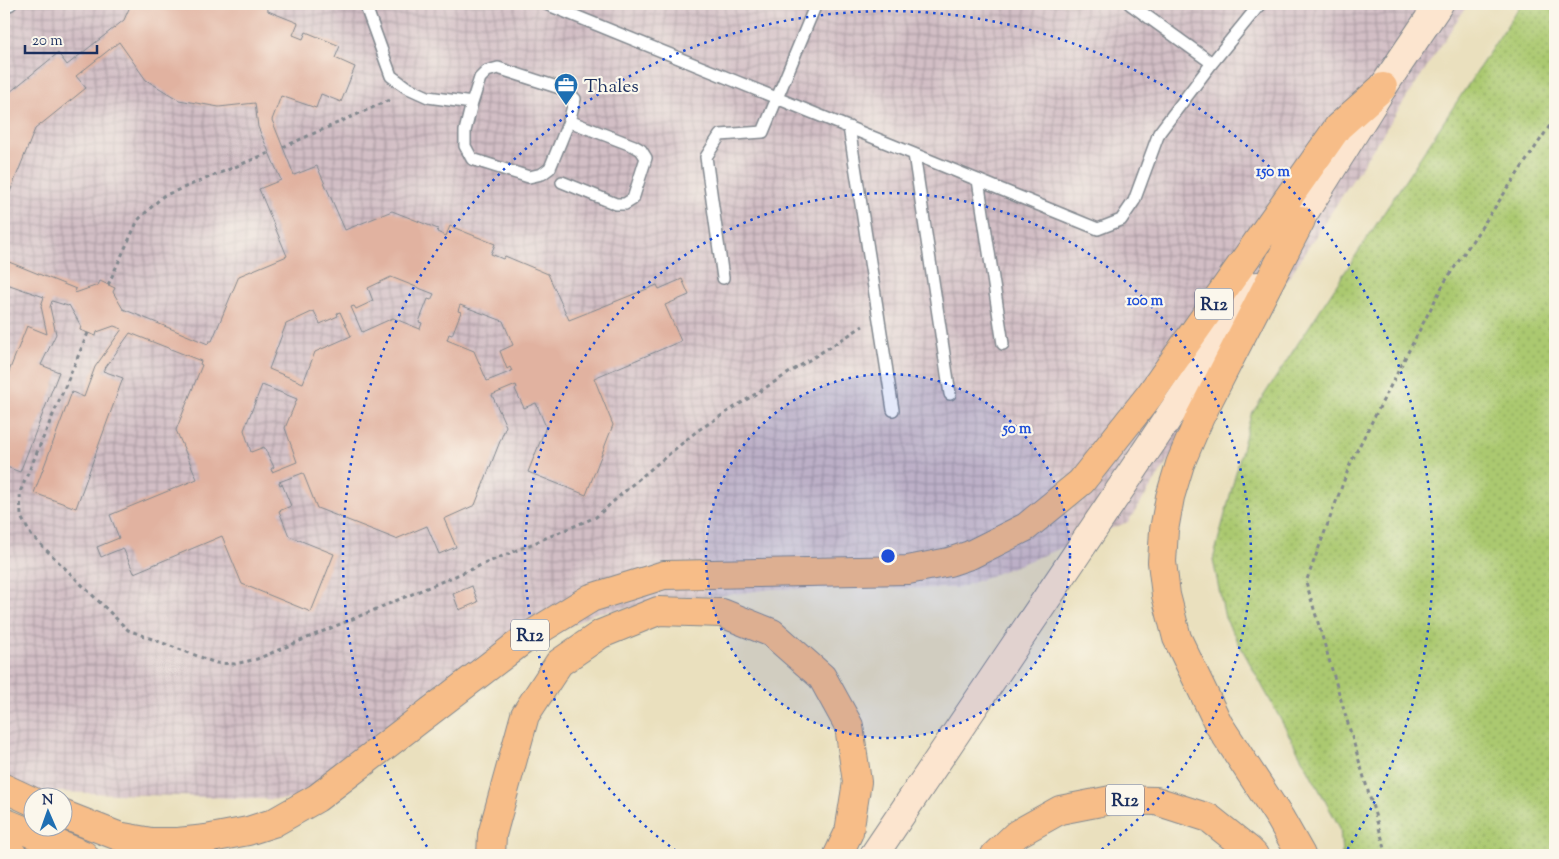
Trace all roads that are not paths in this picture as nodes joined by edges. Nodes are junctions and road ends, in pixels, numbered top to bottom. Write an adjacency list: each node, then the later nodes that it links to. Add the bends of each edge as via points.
1 (11, 4): 8 (lane)
2 (365, 4): 12 (lane, via 391,76 428,97)
3 (546, 4): 11 (lane)
4 (816, 4): 11 (lane)
5 (1130, 4): 9 (lane)
6 (1260, 4): 9 (lane)
7 (1439, 4): 10 (main road, R12)
8 (4, 8)
9 (1212, 63): 16 (lane, via 1159,133 1134,201 1121,220 1098,229)
10 (1383, 87): 18 (main road, R12); 27 (main road, R12, via 1338,127 1149,396 1081,482 1026,528 970,555 908,570 664,575 591,598 526,638 317,798 272,823 248,831 206,840 151,842 118,836)
11 (777, 98): 14 (lane); 19 (lane, via 762,132 720,135 706,157)
12 (472, 103): 13 (lane, via 480,78 487,70 498,68 566,90 576,99); 13 (lane, via 465,131 465,146 472,159 529,177 550,168)
13 (569, 121): 17 (lane, via 634,146 646,158 634,199 625,204 616,204)
14 (849, 127): 15 (lane); 22 (lane)
15 (914, 154): 16 (lane); 21 (lane)
16 (978, 180): 20 (lane)
17 (562, 182)
18 (1301, 220): 36 (main road, R12); 39 (main road, R12, via 1200,417 1180,464 1170,497 1162,562 1166,594 1181,647 1219,725)
19 (723, 278)
20 (1003, 344)
21 (950, 394)
22 (893, 410)
23 (4, 788): 24 (main road)
24 (22, 796)
25 (4, 800): 26 (main road)
26 (22, 808)
27 (72, 818)
28 (4, 822): 32 (main road)
29 (72, 829): 33 (main road)
30 (4, 850): 31 (main road)
31 (13, 855)
32 (84, 855)
33 (133, 855)
34 (491, 855): 35 (main road, R12, via 492,835 525,715 559,663 601,634 658,611 722,613 772,633 822,677 849,726 857,782 849,832)
35 (838, 855)
36 (874, 855)
37 (996, 855): 38 (main road, R12, via 1017,834 1060,810 1111,800 1156,801 1209,818)
38 (1254, 855)
39 (1301, 855)

